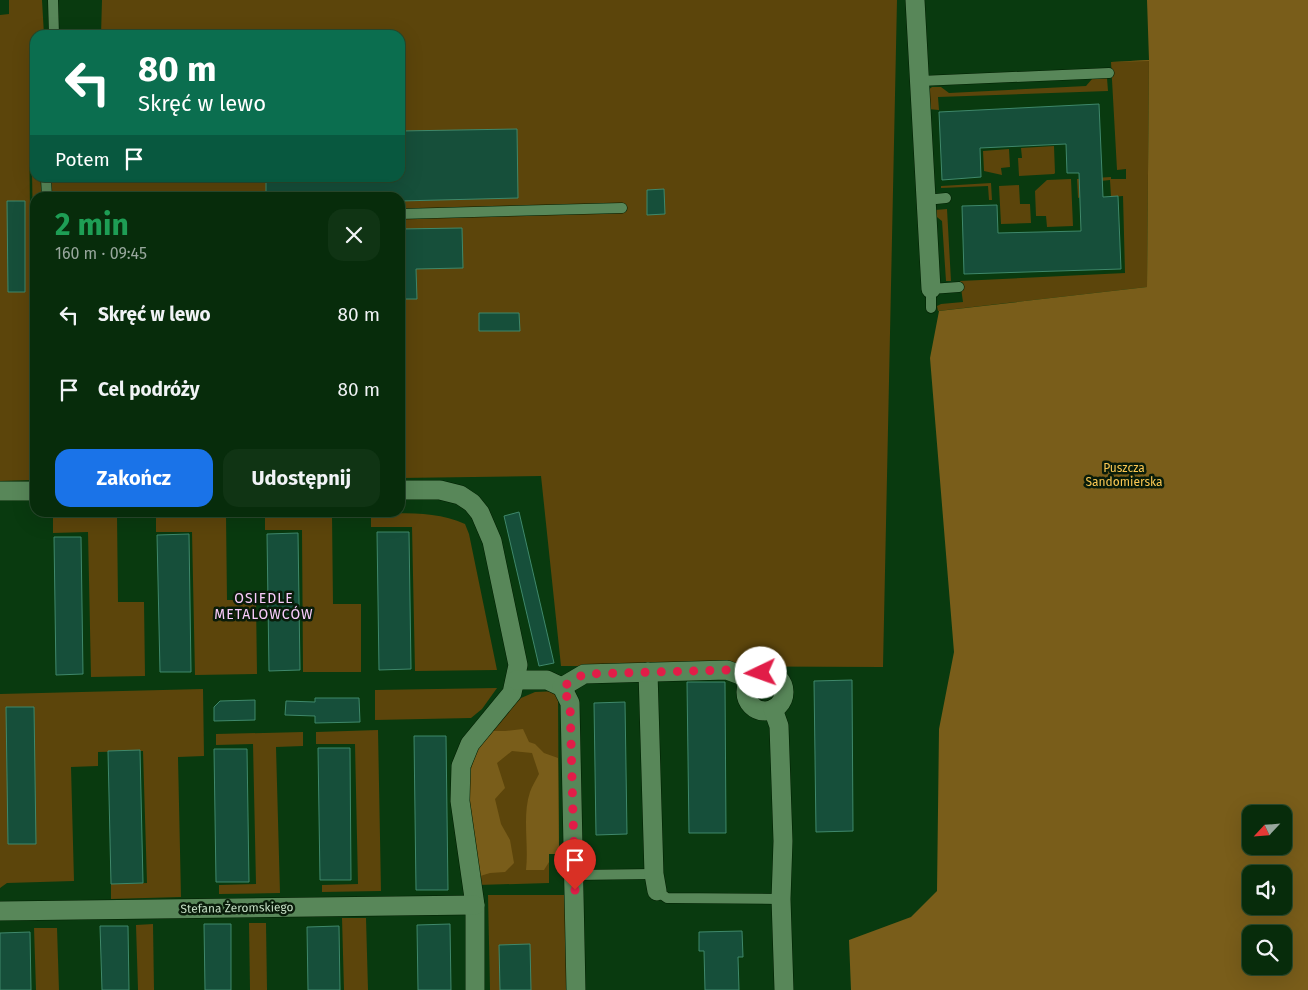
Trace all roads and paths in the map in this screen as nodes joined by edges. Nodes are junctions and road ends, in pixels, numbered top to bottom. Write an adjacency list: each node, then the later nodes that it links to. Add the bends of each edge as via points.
1 (53, 0): 3 (lane)
2 (915, 0): 5 (street)
3 (54, 30)
4 (1109, 73): 5 (lane)
5 (920, 81): 7 (street)
6 (946, 198): 7 (lane)
7 (926, 200): 11 (street)
8 (622, 208): 9 (lane)
9 (405, 214)
10 (959, 287): 11 (lane)
11 (931, 288): 12 (lane)
12 (932, 308)
13 (405, 490): 18 (street, via 440,490 460,495 480,513 492,541 518,665)
14 (0, 491): 15 (street)
15 (30, 491)
16 (648, 672): 17 (street, via 727,670); 19 (street, via 584,674); 22 (street)
17 (751, 679): 20 (street, via 746,691 750,704 760,711); 20 (street, via 767,673 782,683 784,695)
18 (516, 680): 19 (street, via 547,680); 24 (street, via 512,693 470,744 461,766 460,801)
19 (562, 687): 21 (street, via 570,703)
20 (773, 709): 23 (street, via 779,726 783,841)
21 (574, 875): 22 (lane); 27 (street)
22 (655, 883): 23 (lane, via 667,898)
23 (781, 899): 28 (street)
24 (475, 905): 25 (street, Stefana Żeromskiego); 26 (street)
25 (0, 911)
26 (475, 990)
27 (576, 990)
28 (784, 990)

